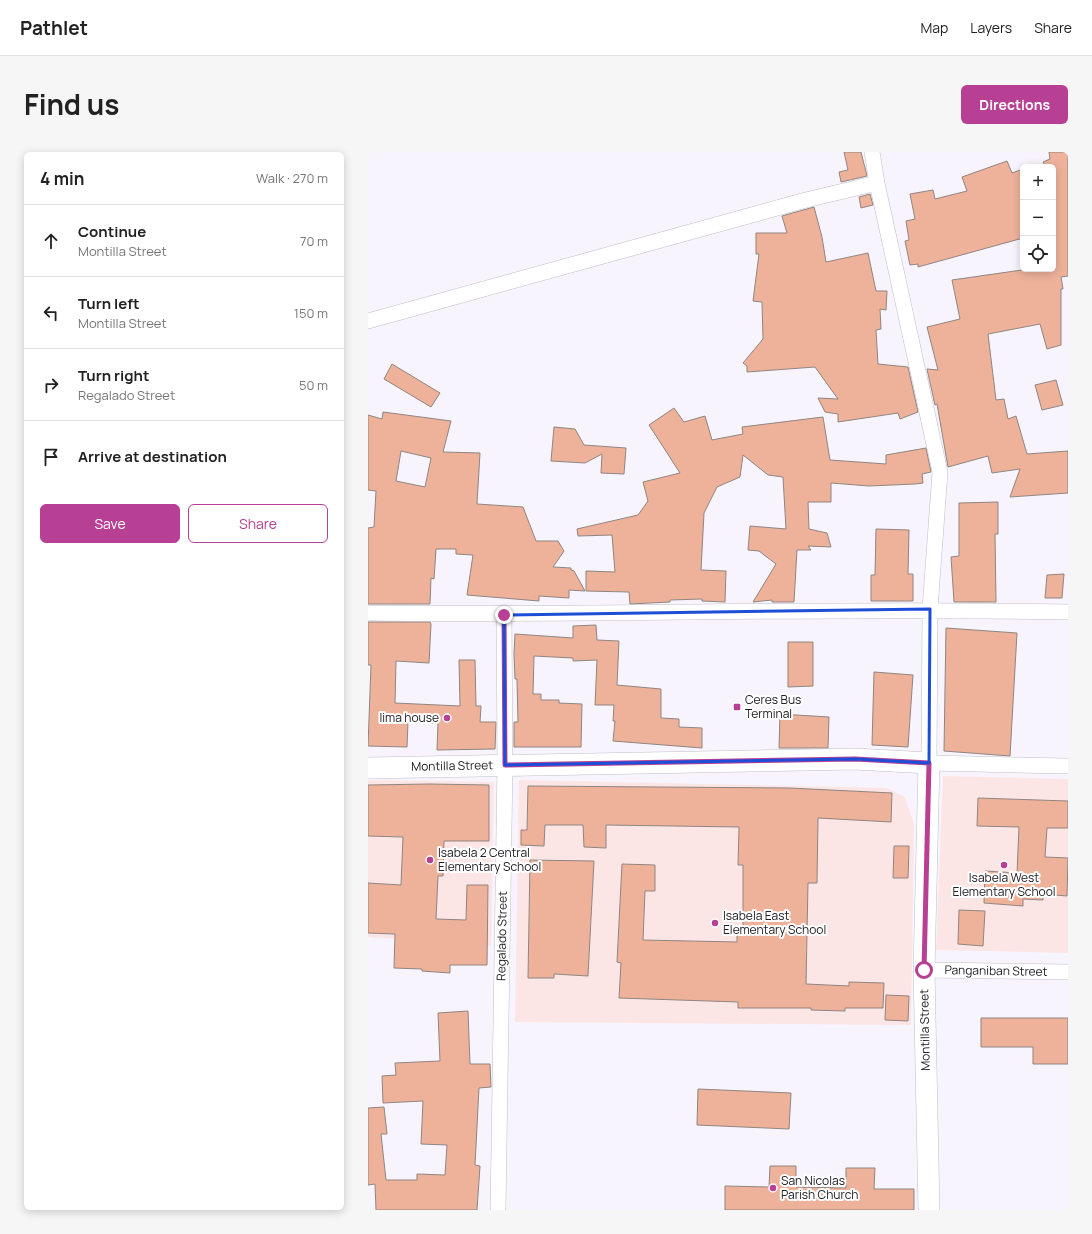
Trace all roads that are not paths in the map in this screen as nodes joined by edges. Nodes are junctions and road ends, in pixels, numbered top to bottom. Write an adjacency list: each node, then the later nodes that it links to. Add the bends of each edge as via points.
1 (872, 152): 2 (street)
2 (877, 183): 3 (street, via 806,200); 4 (street, via 940,472)
3 (368, 320)
4 (930, 609): 6 (street); 7 (street); 8 (street)
5 (368, 612): 7 (street)
6 (1068, 612)
7 (504, 615): 9 (street, Regalado Street)
8 (929, 763): 9 (main road, Montilla Street, via 855,759); 10 (street); 12 (main road, Montilla Street)
9 (505, 765): 11 (main road, Montilla Street); 14 (street, Regalado Street)
10 (1068, 766)
11 (368, 768)
12 (924, 970): 13 (street, Panganiban Street); 15 (main road, Montilla Street)
13 (1068, 972)
14 (498, 1210)
15 (929, 1210)

